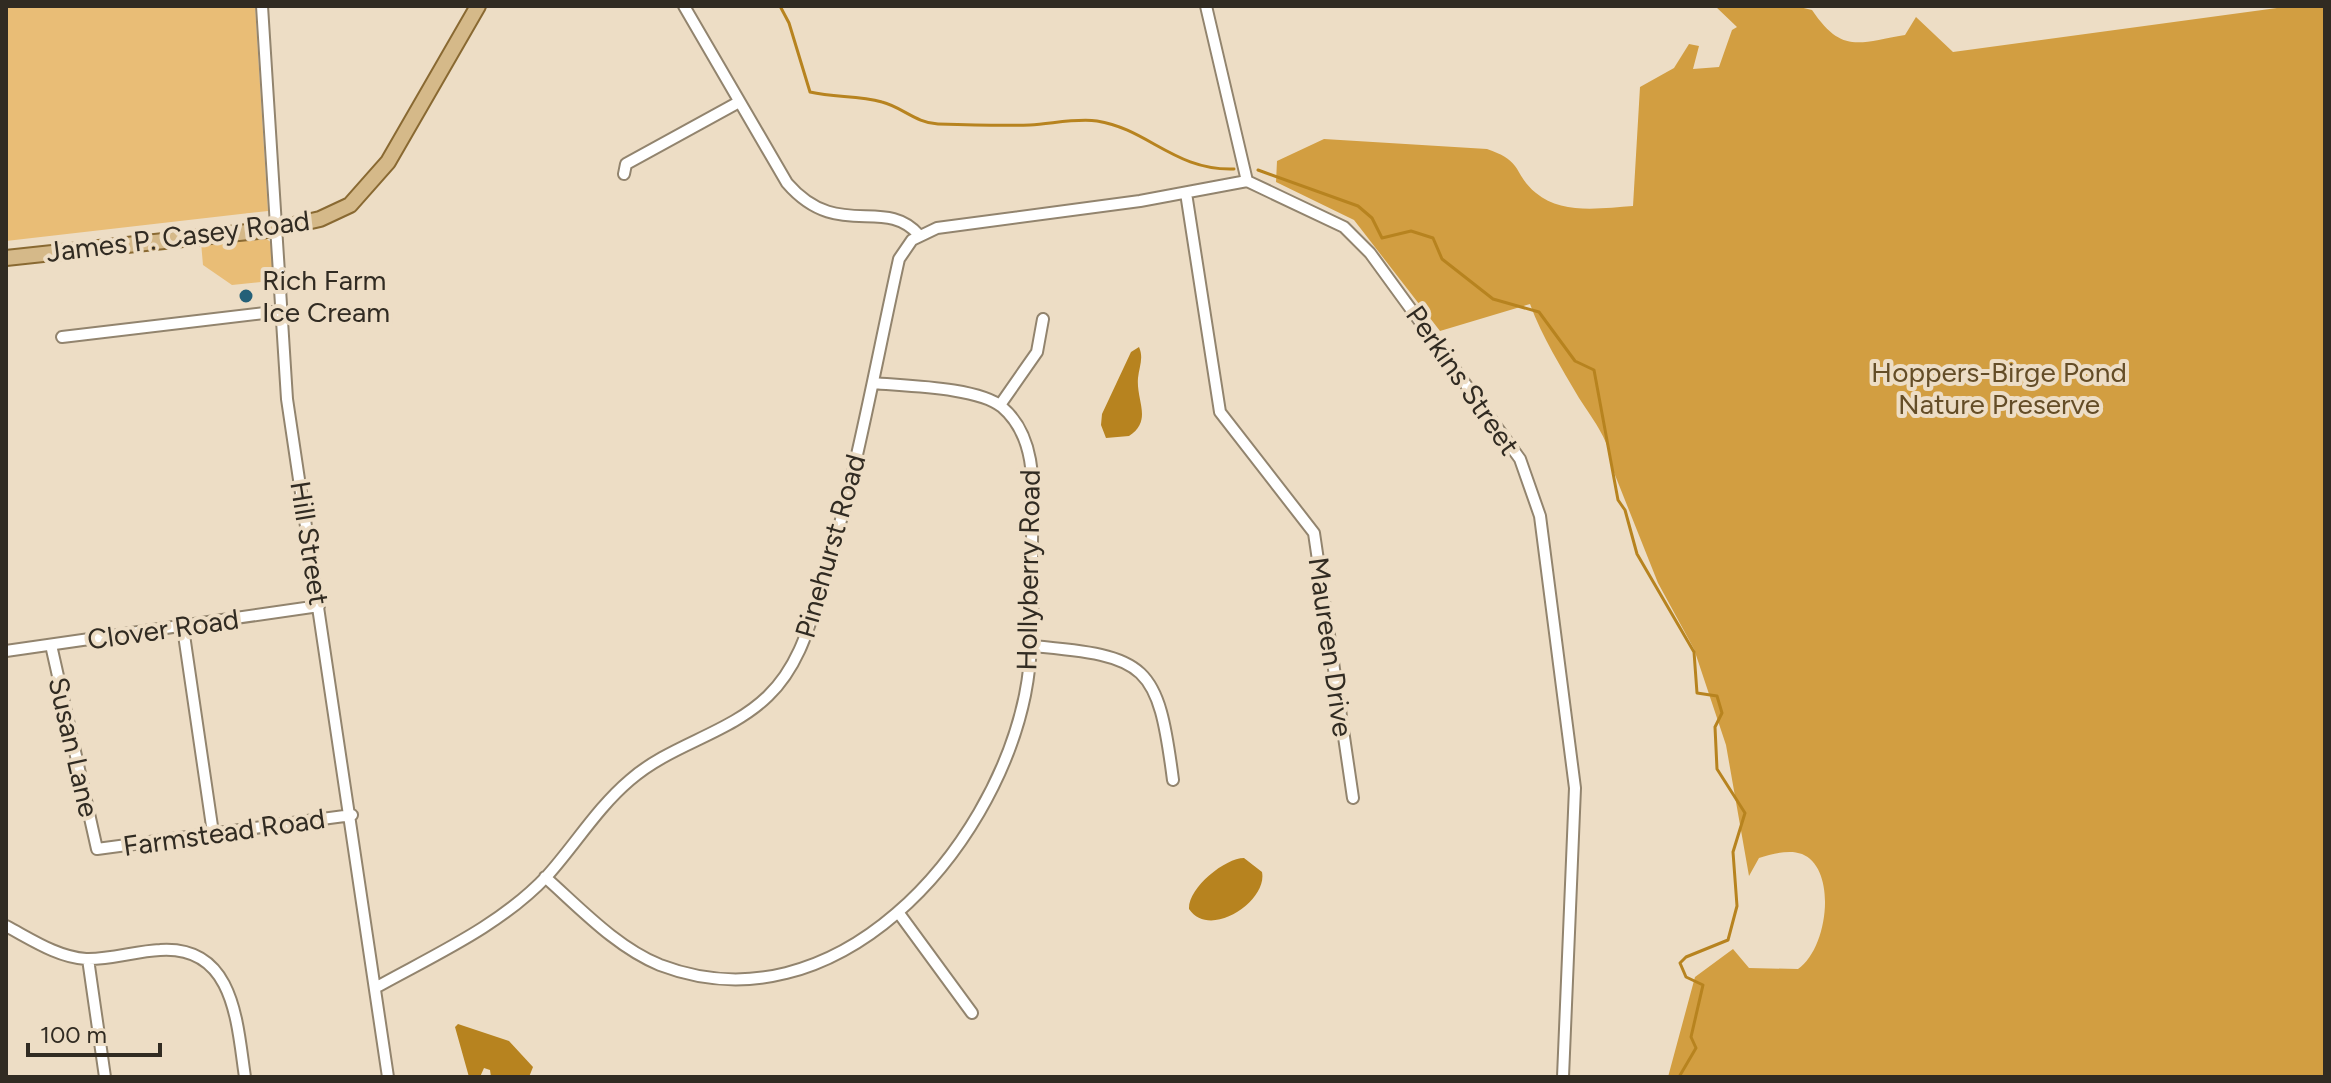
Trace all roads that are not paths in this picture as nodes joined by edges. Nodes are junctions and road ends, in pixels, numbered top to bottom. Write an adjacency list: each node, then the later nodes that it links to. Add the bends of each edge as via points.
1 (262, 6): 9 (street, Hill Street)
2 (478, 6): 9 (main road, James P. Casey Road, via 374,182 350,205 320,219)
3 (684, 6): 5 (street)
4 (1206, 6): 7 (street)
5 (739, 102): 6 (street, via 626,164); 10 (street, via 787,183 808,204 841,217 893,216 908,222)
6 (624, 174)
7 (1247, 181): 8 (street); 36 (street, Perkins Street, via 1344,227 1409,303 1520,459 1540,516 1575,788)
8 (1186, 193): 10 (street, via 937,228); 23 (street, Maureen Drive, via 1220,412 1314,533)
9 (276, 229): 11 (main road, James P. Casey Road); 12 (street, Hill Street)
10 (919, 235): 15 (street, Pinehurst Road, via 899,259)
11 (6, 258)
12 (282, 311): 14 (street); 17 (street, Hill Street, via 287,399)
13 (1043, 319): 16 (street, via 1037,352)
14 (62, 337)
15 (873, 383): 16 (street, via 955,390); 27 (street, Pinehurst Road, via 839,531 807,633 787,674 739,718 630,779)
16 (1000, 405): 20 (street, Hollyberry Road, via 1027,444 1032,475)
17 (319, 606): 18 (street, Clover Road); 24 (street, Hill Street)
18 (183, 628): 19 (street, Clover Road); 25 (street)
19 (51, 645): 21 (street, Clover Road); 26 (street, Susan Lane)
20 (1032, 646): 22 (street, via 1100,652 1139,670 1160,700); 28 (street, Hollyberry Road, via 1016,729 975,824 938,873)
21 (6, 651)
22 (1173, 780)
23 (1353, 798)
24 (352, 815): 25 (street, Farmstead Road); 31 (street, Hill Street)
25 (213, 833): 26 (street, Farmstead Road)
26 (97, 849)
27 (545, 877): 28 (street, Hollyberry Road, via 628,947 658,964 734,980 781,975 838,955); 31 (street, Pinehurst Road, via 481,929)
28 (898, 912): 32 (street)
29 (6, 926): 30 (street, via 61,954)
30 (88, 959): 33 (street); 34 (street, via 164,949 187,952 215,970 233,998)
31 (375, 988): 35 (street, Hill Street)
32 (972, 1013)
33 (105, 1077)
34 (245, 1077)
35 (388, 1077)
36 (1563, 1077)

